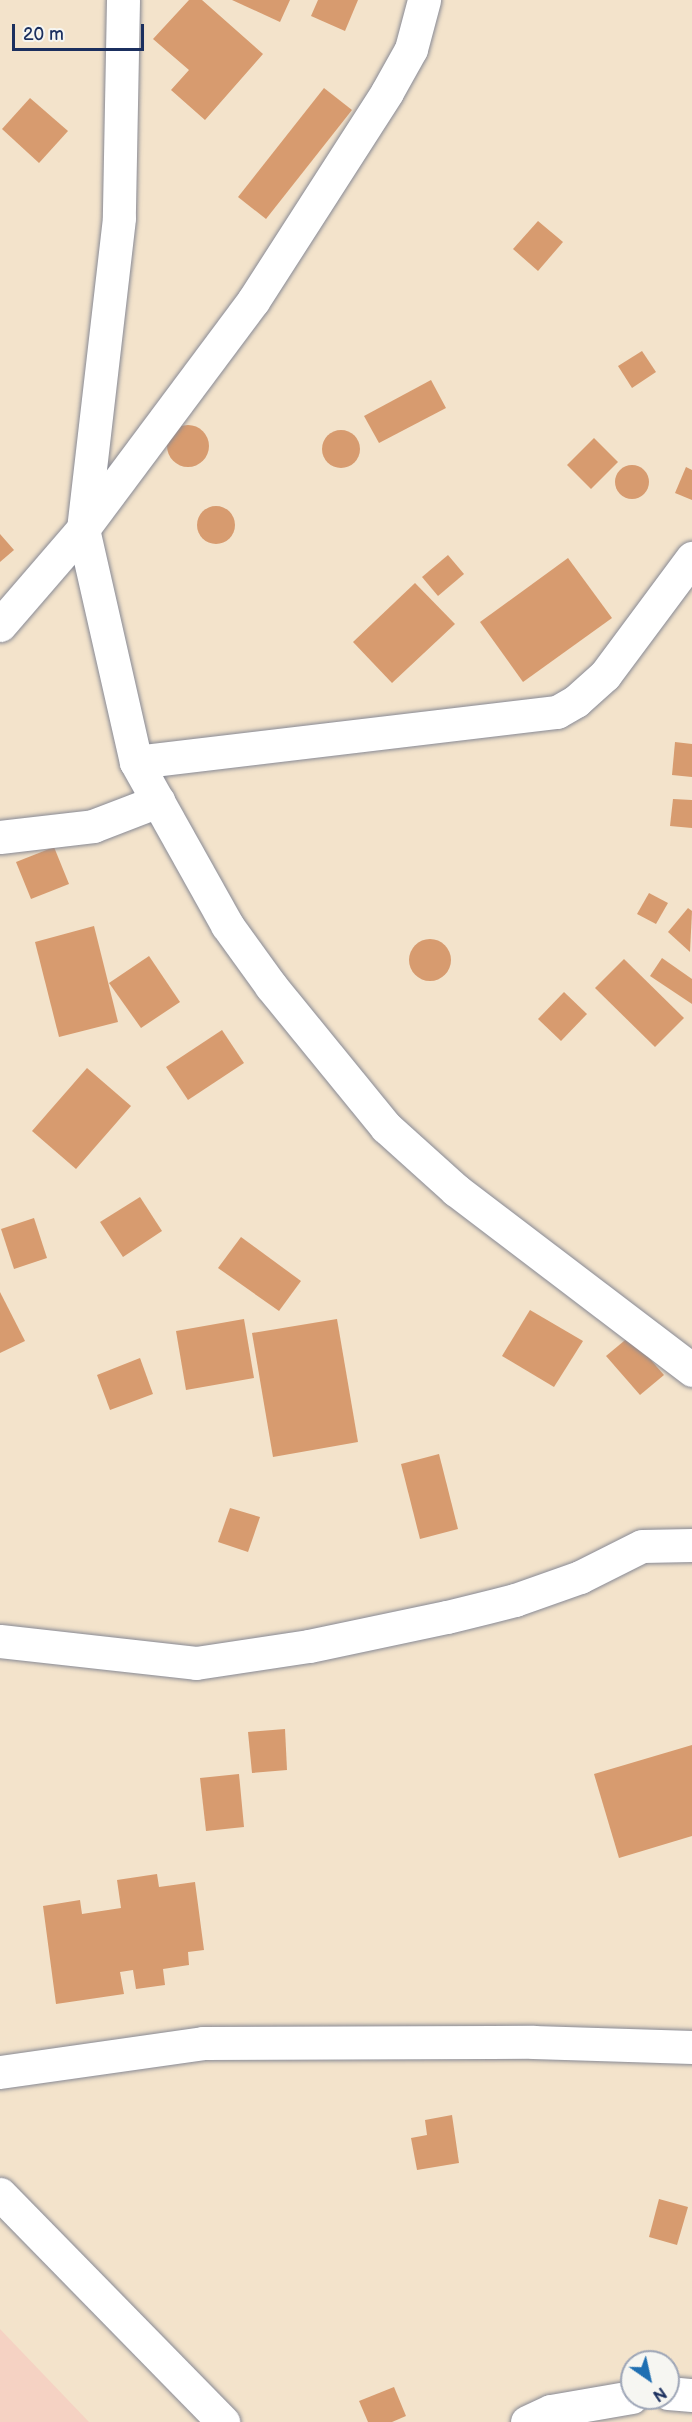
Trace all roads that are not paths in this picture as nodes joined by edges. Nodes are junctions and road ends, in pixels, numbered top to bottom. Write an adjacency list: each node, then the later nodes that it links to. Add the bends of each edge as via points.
1 (123, 0): 3 (street, via 119,218)
2 (424, 0): 3 (street, via 411,49 387,92 253,301)
3 (83, 529): 5 (street); 6 (street)
4 (692, 558): 6 (street, via 605,675 557,712)
5 (0, 625)
6 (136, 762): 7 (street)
7 (158, 801): 8 (street, via 93,826); 9 (street, via 227,926 386,1127 456,1190)
8 (0, 837)
9 (692, 1370)
10 (692, 1545): 11 (street, via 642,1546 580,1577 492,1606 309,1646 196,1663)
11 (0, 1641)
12 (692, 2047): 13 (street, via 533,2042 203,2043)
13 (0, 2072)
14 (0, 2194): 16 (street)
15 (620, 2399): 17 (street, via 551,2411)
16 (222, 2422)
17 (528, 2422)

